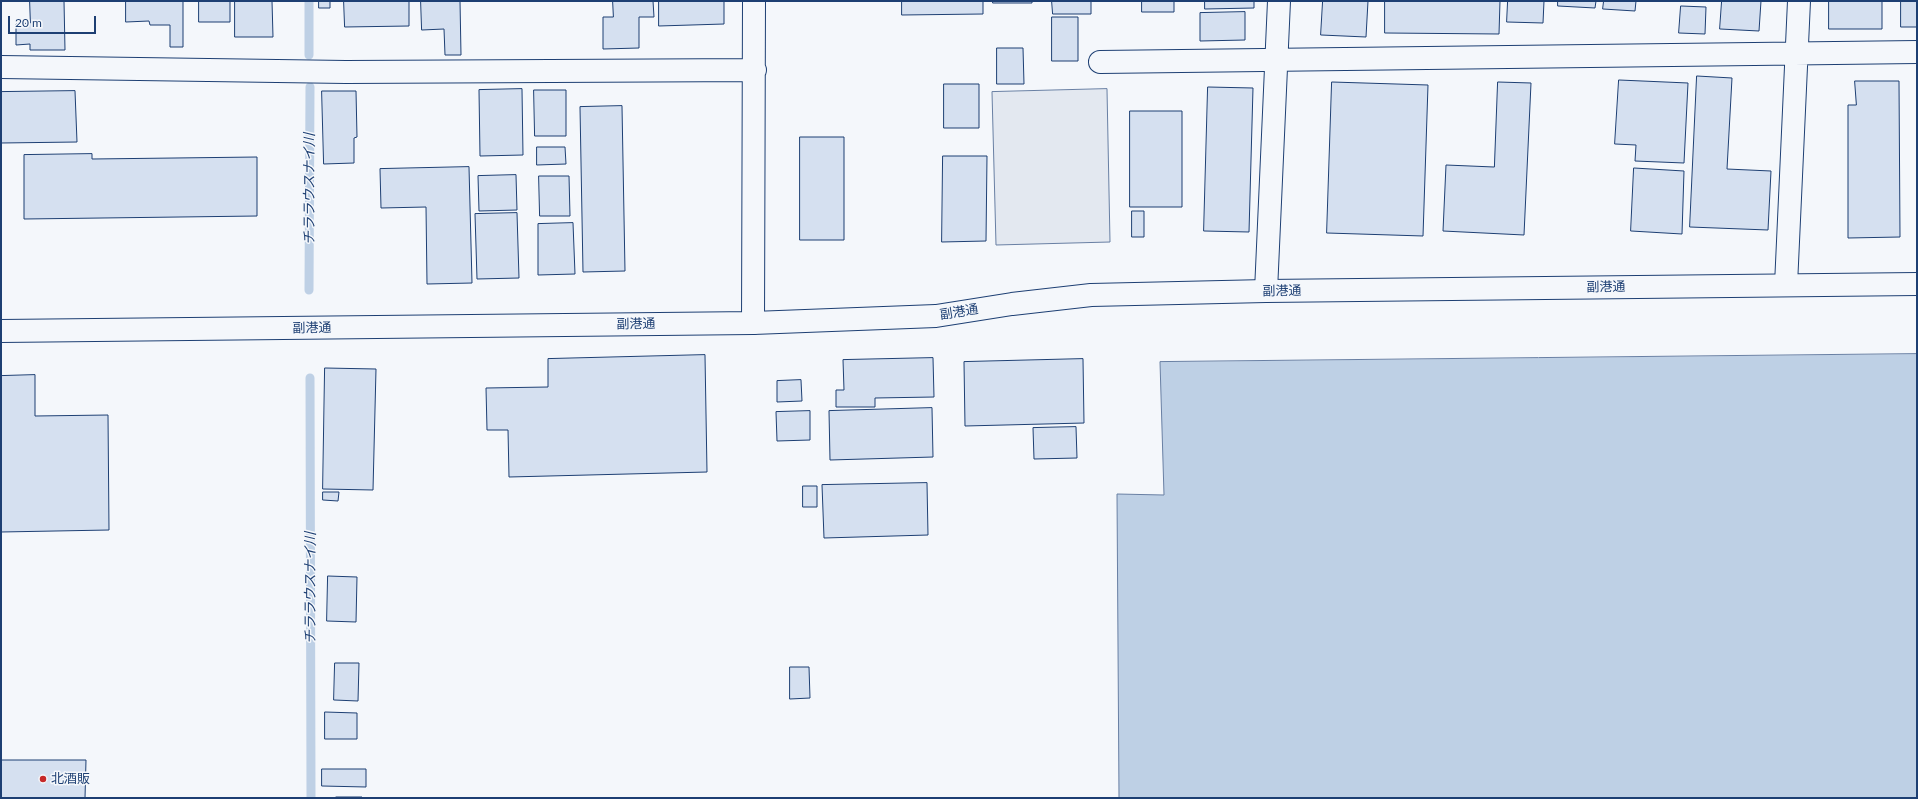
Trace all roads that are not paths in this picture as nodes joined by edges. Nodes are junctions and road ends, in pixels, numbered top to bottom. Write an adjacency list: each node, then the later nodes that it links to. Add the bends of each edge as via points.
1 (754, 1): 9 (street)
2 (1279, 1): 6 (street)
3 (1799, 1): 5 (street)
4 (1917, 52): 5 (street)
5 (1797, 54): 6 (street); 11 (street)
6 (1277, 60): 8 (street); 12 (street)
7 (1, 62): 9 (street, via 346,72)
8 (1100, 62)
9 (755, 70): 13 (street)
10 (1917, 284): 11 (street, 副港通)
11 (1786, 285): 12 (street, 副港通)
12 (1266, 291): 13 (street, 副港通, via 1091,295 936,316)
13 (753, 323): 14 (street, 副港通)
14 (1, 332)

